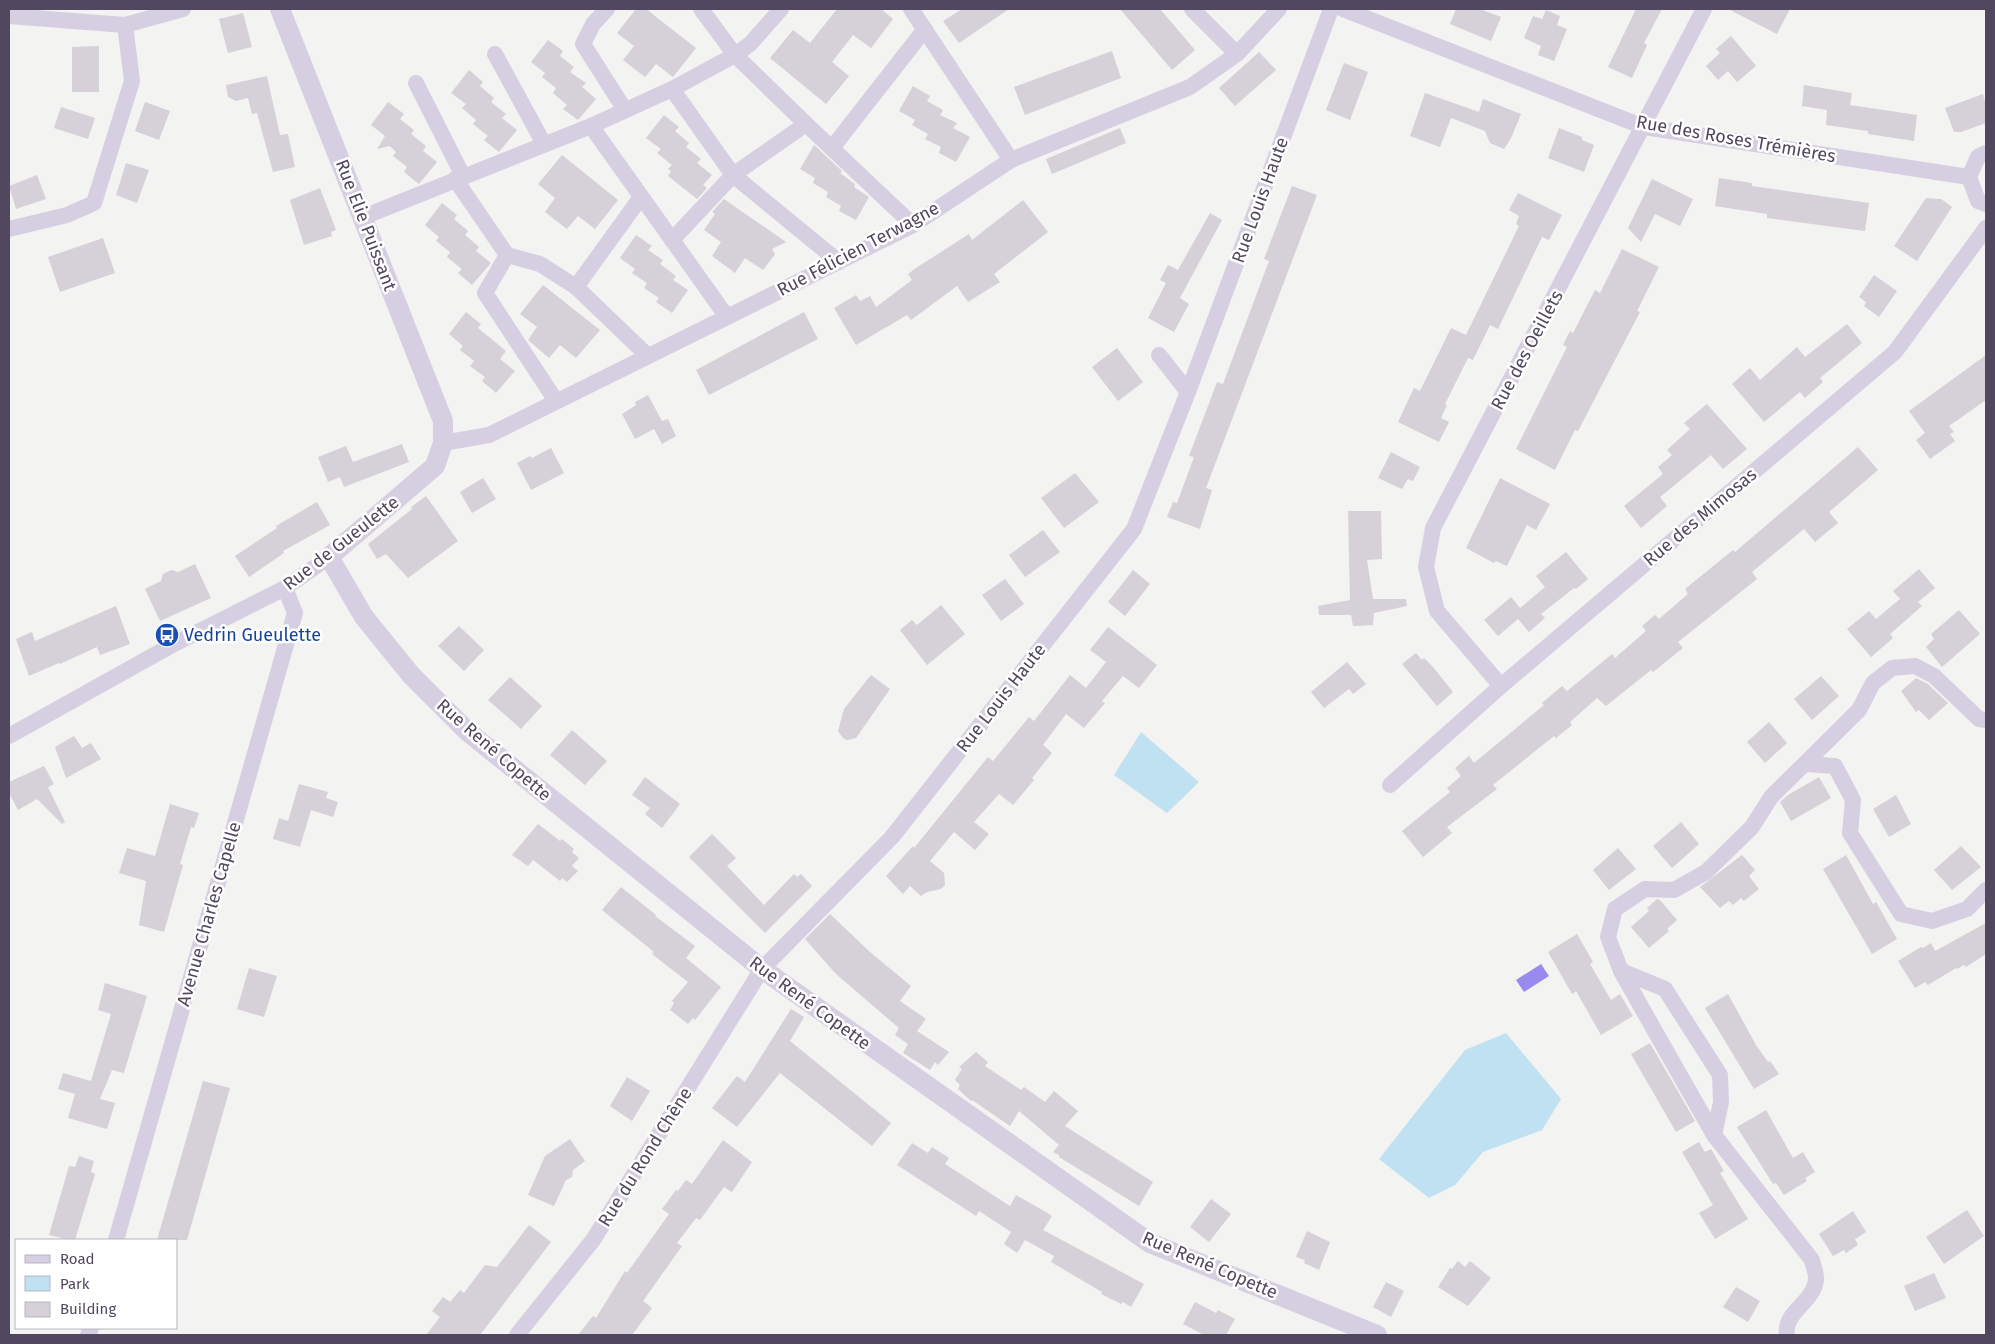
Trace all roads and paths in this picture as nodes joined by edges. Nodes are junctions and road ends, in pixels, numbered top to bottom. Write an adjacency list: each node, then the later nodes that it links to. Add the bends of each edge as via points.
1 (183, 9): 13 (street)
2 (280, 9): 33 (street, Rue Elie Puissant)
3 (607, 9): 20 (street, via 593,24 583,44)
4 (701, 9): 17 (street)
5 (781, 9): 17 (street, via 750,44)
6 (1192, 9): 16 (street)
7 (1279, 9): 16 (street, Rue Félicien Terwagne)
8 (1331, 9): 44 (street, Rue Louis Haute)
9 (1343, 9): 23 (street, Rue des Roses Trémières)
10 (1704, 9): 23 (street, Rue des Oeillets)
11 (916, 10): 14 (street)
12 (9, 16): 13 (street)
13 (125, 25): 36 (street, via 132,81 94,203 67,215)
14 (924, 29): 25 (street); 27 (street)
15 (495, 54): 24 (street)
16 (1237, 54): 27 (street, Rue Félicien Terwagne, via 1190,87)
17 (735, 55): 19 (street); 21 (street)
18 (416, 83): 29 (street)
19 (672, 89): 20 (street); 28 (street)
20 (625, 110): 22 (street)
21 (806, 124): 25 (street); 28 (street)
22 (591, 126): 24 (street); 31 (street)
23 (1644, 127): 30 (street, Rue des Roses Trémières); 49 (street, Rue des Oeillets, via 1433,528 1426,567 1437,611)
24 (544, 144): 29 (street)
25 (832, 148): 34 (street)
26 (1986, 153): 30 (street, via 1978,157)
27 (1011, 160): 34 (street, Rue Félicien Terwagne)
28 (733, 175): 37 (street); 39 (street)
29 (459, 177): 33 (street); 38 (street)
30 (1969, 177): 32 (street, via 1978,201)
31 (641, 197): 37 (street); 40 (street)
32 (1986, 204)
33 (363, 217): 46 (street, Rue Elie Puissant, via 443,421)
34 (913, 225): 39 (street, Rue Félicien Terwagne)
35 (1986, 228): 49 (street, Rue des Mimosas, via 1896,352)
36 (9, 229)
37 (672, 240): 41 (street)
38 (506, 255): 40 (street, via 540,264); 45 (street, via 486,293)
39 (839, 262): 41 (street, Rue Félicien Terwagne)
40 (576, 287): 43 (street)
41 (727, 317): 43 (street, Rue Félicien Terwagne)
42 (1159, 355): 44 (street)
43 (648, 356): 45 (street, Rue Félicien Terwagne)
44 (1188, 392): 55 (street, Rue Louis Haute, via 1134,529 892,837)
45 (556, 401): 46 (street, Rue Félicien Terwagne, via 489,435)
46 (443, 443): 47 (street, Rue de Gueulette, via 435,466)
47 (329, 557): 48 (street, Rue de Gueulette); 55 (street, Rue René Copette, via 364,617 411,675 466,730)
48 (285, 588): 51 (street, Rue de Gueulette, via 174,644); 58 (street, Avenue Charles Capelle, via 295,613)
49 (1501, 686): 53 (street, Rue des Mimosas)
50 (1986, 720): 52 (street, via 1979,719 1934,676 1915,666 1892,668 1873,683 1859,710)
51 (9, 736)
52 (1806, 764): 54 (street, via 1835,766 1853,800 1850,834 1901,914 1932,921 1967,910); 56 (street, via 1771,797 1752,827 1706,872 1674,890 1645,889 1615,910 1608,937)
53 (1390, 785)
54 (1986, 890)
55 (762, 969): 59 (street, Rue du Rond Chêne, via 594,1240); 60 (street, Rue René Copette, via 1150,1243)
56 (1621, 971): 57 (street); 57 (street, via 1665,988 1720,1075 1721,1102)
57 (1714, 1135): 61 (street, via 1812,1260 1816,1280 1810,1295 1791,1316)
58 (116, 1239)
59 (517, 1335)
60 (1377, 1335)
61 (1787, 1335)

